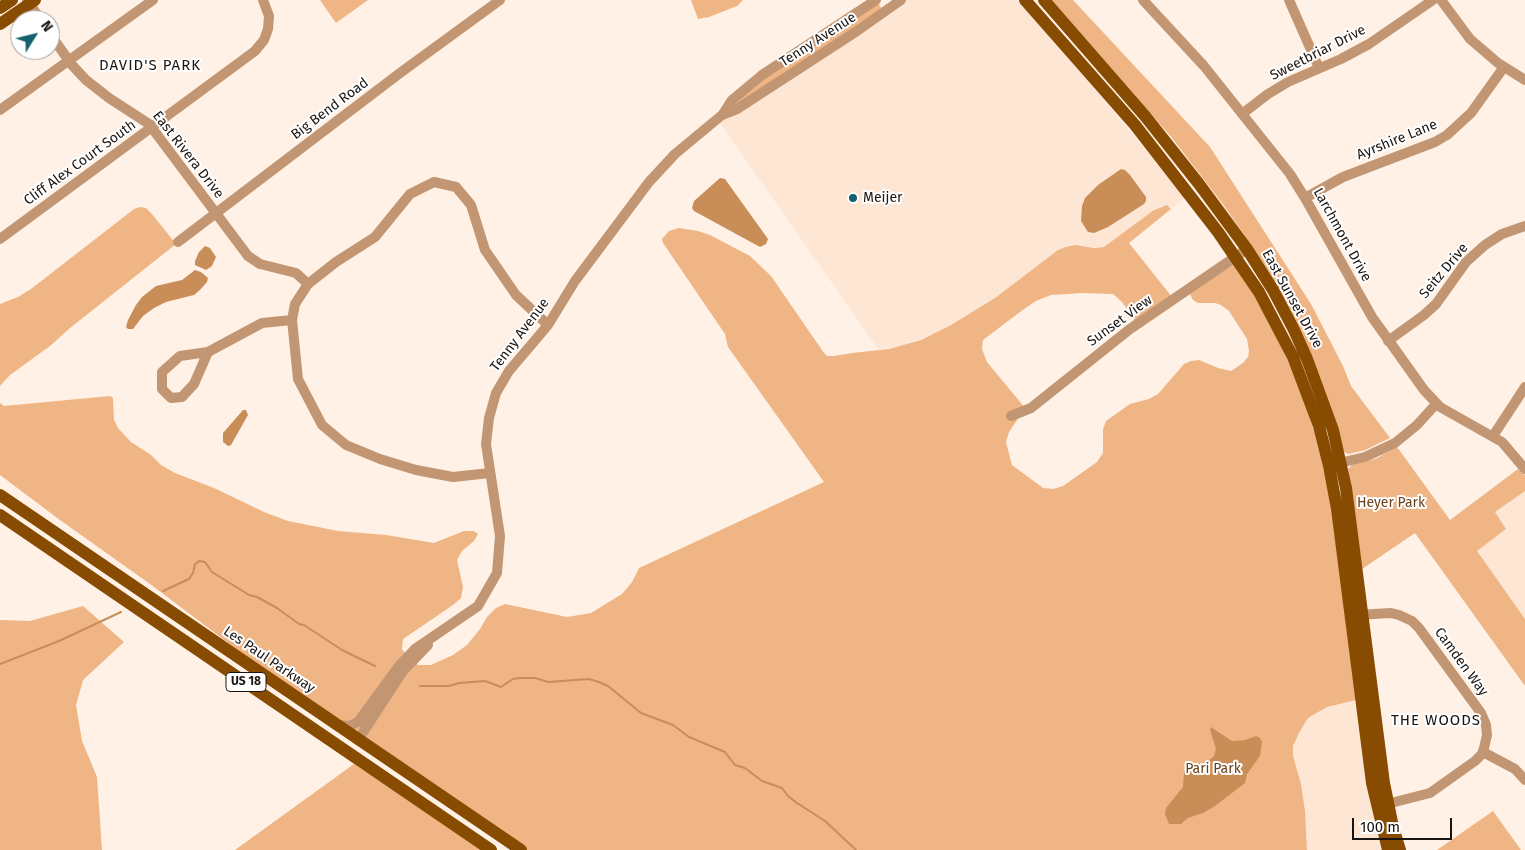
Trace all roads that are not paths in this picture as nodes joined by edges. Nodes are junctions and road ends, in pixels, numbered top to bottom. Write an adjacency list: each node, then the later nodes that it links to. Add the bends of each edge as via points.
1 (12, 0): 14 (main road)
2 (153, 0): 19 (street)
3 (263, 0): 29 (street, Cliff Alex Court South, via 269,23 261,45)
4 (500, 0): 31 (street, Big Bend Road)
5 (876, 0): 15 (street); 18 (street, Tenny Avenue)
6 (901, 0): 15 (street, Tenny Avenue)
7 (1025, 0): 28 (main road, East Sunset Drive)
8 (1044, 0): 27 (main road, East Sunset Drive)
9 (1143, 0): 25 (street, Larchmont Drive, via 1204,66)
10 (1290, 0): 22 (street)
11 (1433, 0): 22 (street, Sweetbriar Drive, via 1369,44)
12 (1441, 0): 21 (street, via 1470,39)
13 (30, 1): 16 (main road)
14 (0, 8)
15 (884, 12): 20 (street, Tenny Avenue)
16 (0, 24)
17 (60, 48): 19 (street, East Rivera Drive)
18 (799, 50): 20 (street); 26 (street, Tenny Avenue, via 746,87)
19 (68, 60): 24 (street); 29 (street, East Rivera Drive, via 93,86)
20 (808, 62): 26 (street, Tenny Avenue, via 737,109)
21 (1504, 67): 23 (street); 30 (street, Ayrshire Lane, via 1471,113 1447,135 1343,176)
22 (1319, 68): 25 (street, Sweetbriar Drive, via 1278,88)
23 (1525, 80)
24 (0, 110)
25 (1242, 114): 30 (street, Larchmont Drive)
26 (722, 115): 39 (street, Tenny Avenue, via 675,154 649,182 575,281)
27 (1145, 116): 28 (street); 35 (main road, East Sunset Drive)
28 (1135, 125): 36 (main road, East Sunset Drive)
29 (152, 127): 31 (street, East Rivera Drive); 33 (street, Cliff Alex Court South)
30 (1305, 198): 40 (street, Larchmont Drive)
31 (216, 214): 34 (street, Big Bend Road); 37 (street, East Rivera Drive, via 248,256 260,264 296,273)
32 (1525, 226): 40 (street, Seitz Drive, via 1484,245 1466,262 1436,304)
33 (0, 239)
34 (178, 242)
35 (1247, 249): 36 (street, Sunset View); 46 (main road, East Sunset Drive, via 1282,306 1307,359 1324,404)
36 (1236, 256): 44 (street, Sunset View, via 1130,329 1031,408); 46 (main road, East Sunset Drive, via 1293,357)
37 (308, 284): 38 (street, via 295,304); 39 (street, via 374,238 410,194 434,182 456,187 471,205 485,250 516,295)
38 (292, 320): 41 (street, via 262,323); 48 (street, via 298,379 322,425 346,445 416,470 453,477)
39 (548, 324): 48 (street, Tenny Avenue, via 509,370 496,393 486,444)
40 (1388, 341): 43 (street, Larchmont Drive)
41 (208, 352): 41 (street, via 180,356 162,372 162,389 171,398 182,397 194,384)
42 (1525, 387): 45 (street)
43 (1436, 404): 45 (street, Larchmont Drive); 46 (street, via 1395,443 1365,458)
44 (1011, 416)
45 (1493, 436): 47 (street, Larchmont Drive, via 1507,446)
46 (1335, 464): 51 (main road, East Sunset Drive, via 1350,516)
47 (1525, 469)
48 (490, 473): 52 (street, Tenny Avenue, via 500,536 497,573 478,606)
49 (0, 495): 54 (main road, Les Paul Parkway / US 18)
50 (0, 515): 53 (main road, US 18)
51 (1357, 615): 56 (street, Camden Way, via 1399,614 1419,628 1481,714 1487,735); 58 (main road, East Sunset Drive, via 1372,783)
52 (439, 633): 54 (street, Tenny Avenue, via 415,649 398,666 358,722 349,726); 55 (street, Tenny Avenue, via 404,671)
53 (227, 669): 55 (main road, via 265,689 349,744); 59 (main road, US 18)
54 (337, 725): 55 (main road, Les Paul Parkway / US 18)
55 (358, 740): 60 (main road, Les Paul Parkway / US 18)
56 (1483, 752): 57 (street, via 1515,769); 58 (street, via 1434,791)
57 (1525, 780)
58 (1382, 805): 61 (main road); 62 (main road, East Sunset Drive)
59 (491, 850)
60 (521, 850)
61 (1388, 850)
62 (1400, 850)

